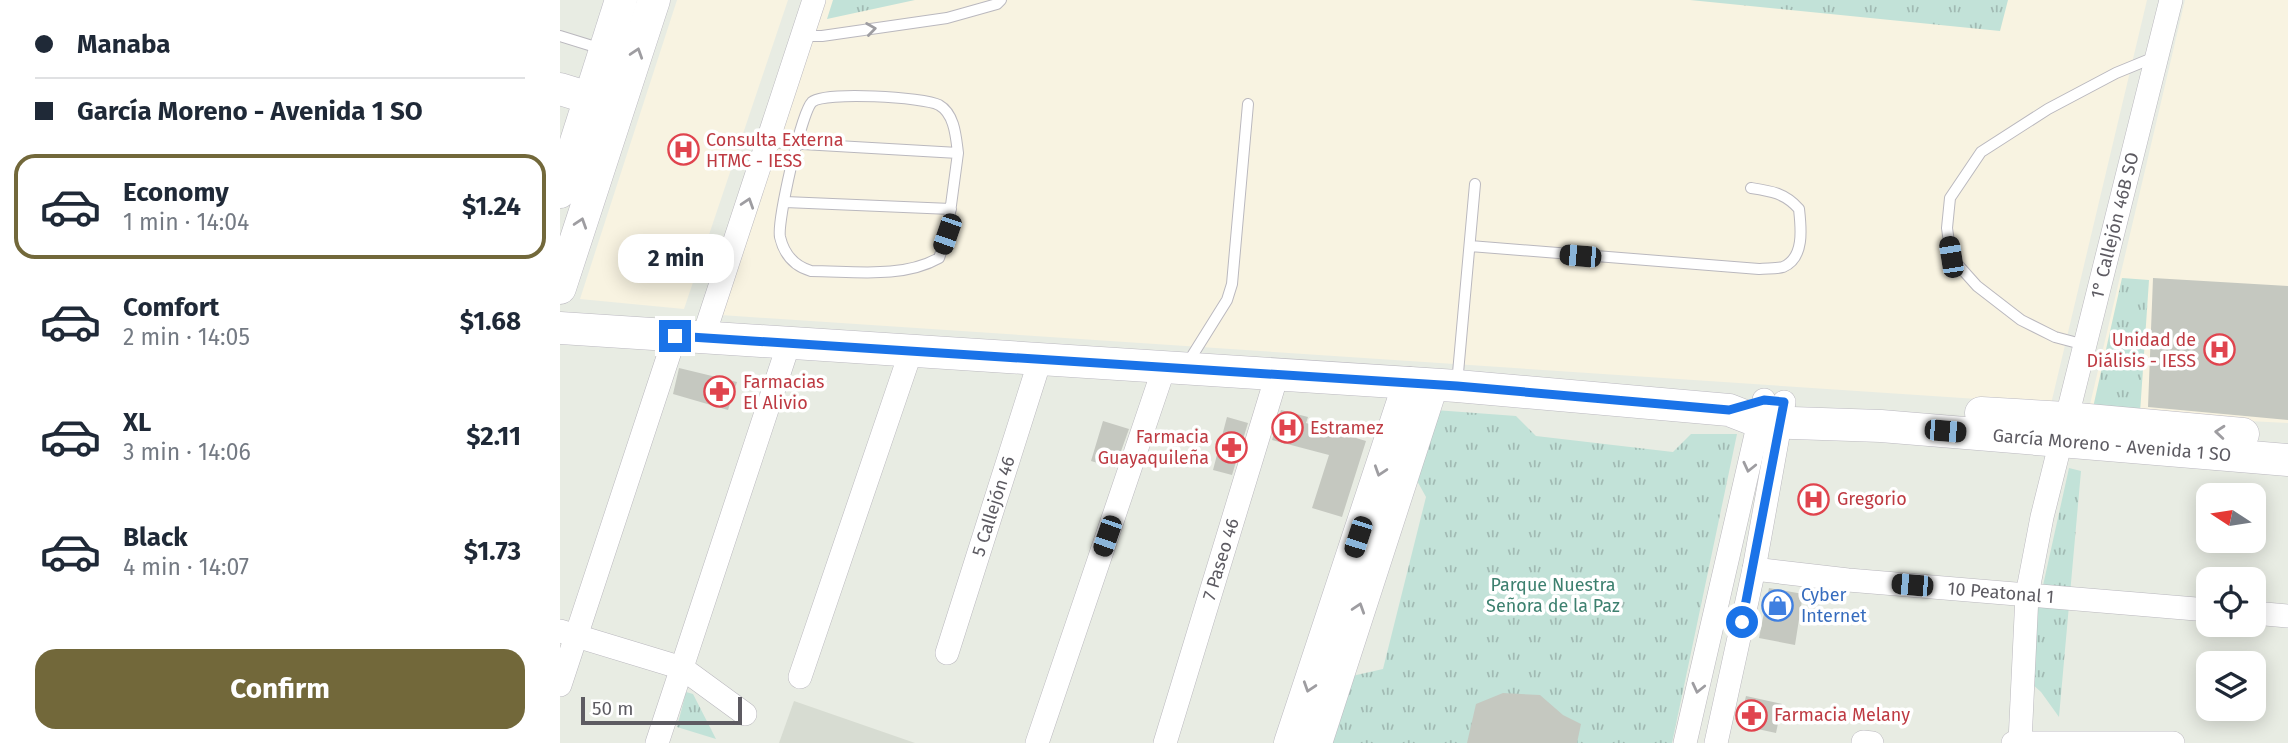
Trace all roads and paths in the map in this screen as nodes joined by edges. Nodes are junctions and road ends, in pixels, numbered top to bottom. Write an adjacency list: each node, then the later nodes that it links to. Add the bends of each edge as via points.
1 (621, 0): 8 (street)
2 (654, 0): 11 (street, one-way to 2)
3 (814, 0): 7 (street)
4 (1001, 0): 7 (lane, one-way to 4, via 947,18)
5 (2171, 0): 9 (street, 1° Callejón 46B SO)
6 (560, 36): 8 (lane)
7 (803, 36): 13 (street)
8 (604, 50): 11 (street)
9 (2159, 55): 26 (street, 1° Callejón 46B SO); 26 (lane, via 2048,109 1981,152 1950,198 1947,228 1951,257 1977,286 2021,320)
10 (560, 89): 11 (street)
11 (605, 102): 18 (street); 22 (street, one-way to 11)
12 (1248, 104): 29 (lane, via 1232,284 1227,300)
13 (768, 142): 14 (lane); 24 (street, one-way to 13)
14 (796, 145): 15 (lane); 15 (lane, via 811,103 820,97 848,95 940,105 955,131); 19 (lane)
15 (958, 153): 20 (lane)
16 (1475, 184): 21 (lane)
17 (1751, 188): 21 (lane, via 1779,192 1799,209 1800,244 1794,259 1783,267 1759,269)
18 (560, 192)
19 (785, 202): 20 (lane); 20 (lane, via 780,234 784,248 800,268 811,271 902,271 925,266 939,258)
20 (951, 209)
21 (1470, 246): 31 (lane)
22 (560, 288)
23 (560, 328): 24 (street, García Moreno - Avenida 1 SO)
24 (689, 337): 25 (street, García Moreno - Avenida 1 SO); 41 (street)
25 (789, 343): 27 (street, García Moreno - Avenida 1 SO); 43 (street)
26 (2085, 345): 33 (street, 1° Callejón 46B SO)
27 (911, 351): 28 (street, García Moreno - Avenida 1 SO); 44 (street)
28 (1040, 359): 29 (street, García Moreno - Avenida 1 SO); 42 (street, 5 Callejón 46)
29 (1174, 368): 30 (street, García Moreno - Avenida 1 SO); 50 (street)
30 (1277, 375): 31 (street, García Moreno - Avenida 1 SO); 51 (street, 7 Paseo 46)
31 (1433, 385): 32 (street, García Moreno - Avenida 1 SO); 52 (street, one-way to 52); 53 (street, one-way to 31)
32 (1772, 411): 33 (street, García Moreno - Avenida 1 SO); 36 (street); 54 (street, one-way to 54)
33 (2063, 430): 34 (street, García Moreno - Avenida 1 SO, one-way to 33); 35 (street, García Moreno - Avenida 1 SO); 37 (street, 1° Callejón 46B SO)
34 (2288, 439)
35 (2288, 460)
36 (1754, 569): 37 (street, 10 Peatonal 1); 55 (street)
37 (2027, 595): 38 (street, 10 Peatonal 1); 48 (street, 1° Callejón 46B SO)
38 (2196, 609)
39 (2266, 615): 40 (street)
40 (2288, 616)
41 (568, 634): 43 (street); 45 (street)
42 (947, 653)
43 (682, 668): 46 (street); 49 (street)
44 (800, 677)
45 (560, 685)
46 (744, 714)
47 (1863, 742): 56 (street)
48 (2016, 742): 57 (street)
49 (657, 743)
50 (1037, 743)
51 (1165, 743)
52 (1290, 743)
53 (1316, 743)
54 (1685, 743)
55 (1716, 743)
56 (1872, 743)
57 (2173, 743)

